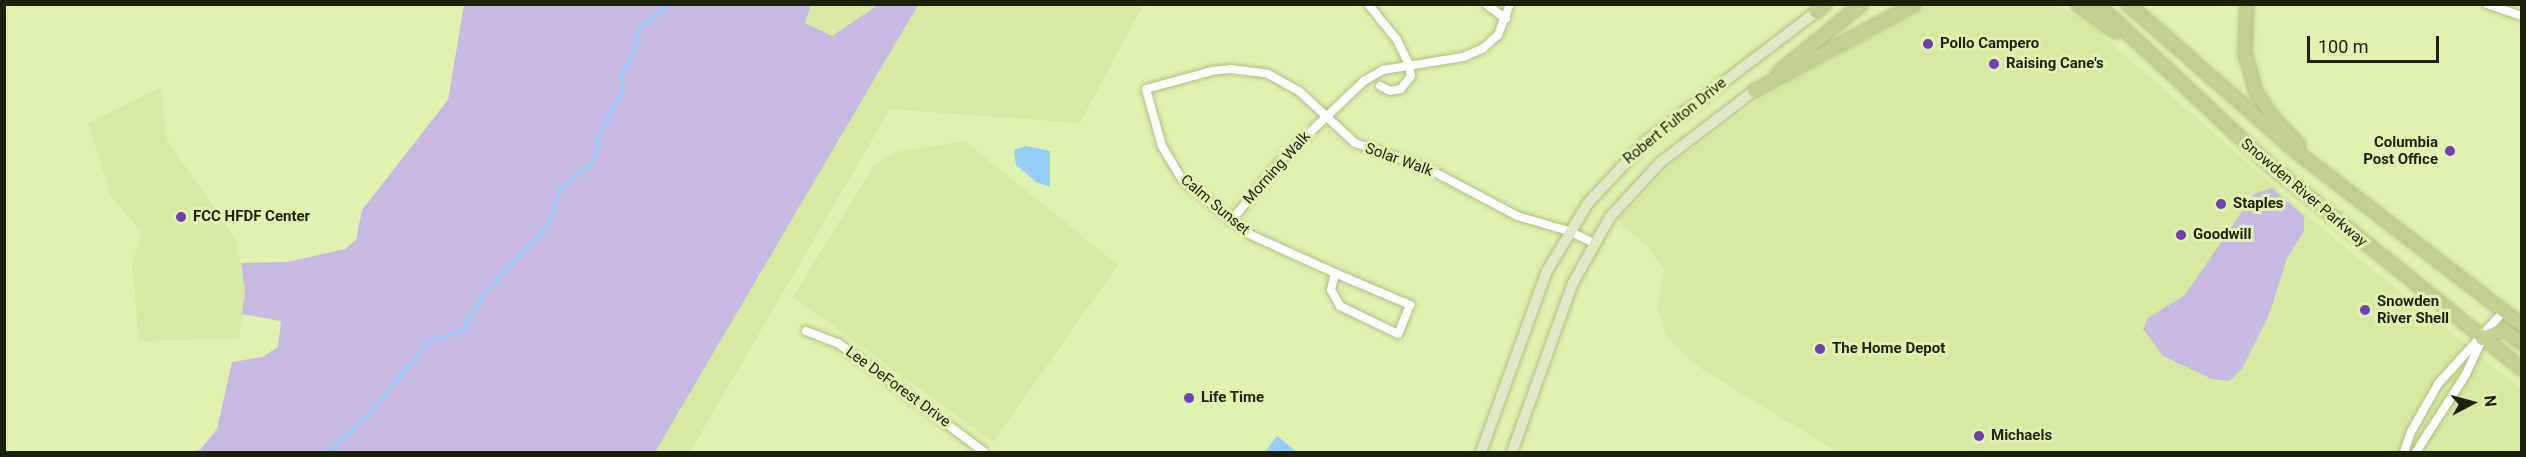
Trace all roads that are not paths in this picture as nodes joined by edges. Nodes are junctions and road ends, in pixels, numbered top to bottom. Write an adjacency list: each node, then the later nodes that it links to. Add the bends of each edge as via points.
1 (1368, 4): 14 (street, via 1397,40)
2 (1486, 4): 13 (street)
3 (1510, 4): 13 (street)
4 (1862, 4): 17 (main road)
5 (1915, 4): 17 (main road)
6 (2077, 4): 18 (main road)
7 (2097, 4): 18 (main road, Snowden River Parkway)
8 (2128, 4): 20 (main road, Snowden River Parkway, via 2211,81)
9 (2247, 4): 20 (main road, via 2245,53 2256,92 2274,119)
10 (2487, 4): 12 (street)
11 (1821, 7): 22 (street, Robert Fulton Drive, via 1646,141 1618,166)
12 (2522, 16)
13 (1506, 19): 14 (street, Morning Walk, via 1498,35 1472,54)
14 (1409, 64): 15 (street, via 1411,76 1401,89 1390,91); 19 (street, Morning Walk, via 1376,73)
15 (1380, 86)
16 (1146, 89): 19 (street, Solar Walk, via 1212,71 1255,71 1291,86); 21 (street, Calm Sunset, via 1168,160 1183,181)
17 (1754, 91): 23 (street, Robert Fulton Drive, via 1637,184)
18 (2194, 98): 28 (main road, Snowden River Parkway, via 2347,231)
19 (1324, 117): 21 (street, Morning Walk, via 1269,172); 22 (street, Solar Walk, via 1370,151 1425,167 1517,216)
20 (2350, 194): 25 (main road, Snowden River Parkway)
21 (1231, 221): 24 (street, Calm Sunset, via 1251,235)
22 (1569, 231): 23 (street, Solar Walk); 32 (street, Robert Fulton Drive, via 1533,304)
23 (1594, 243): 33 (street, Robert Fulton Drive, via 1573,283)
24 (1335, 273): 24 (street, Calm Sunset, via 1410,305 1398,334 1340,306 1331,290)
25 (2504, 311): 26 (main road, Snowden River Parkway); 28 (street)
26 (2522, 325)
27 (806, 331): 31 (street, Lee DeForest Drive, via 838,343)
28 (2482, 339): 29 (main road, via 2503,328); 30 (main road, Snowden River Parkway); 34 (street, via 2453,362 2410,432); 35 (street, via 2466,374)
29 (2522, 343)
30 (2522, 369)
31 (984, 453)
32 (1481, 453)
33 (1512, 453)
34 (2404, 453)
35 (2416, 453)

